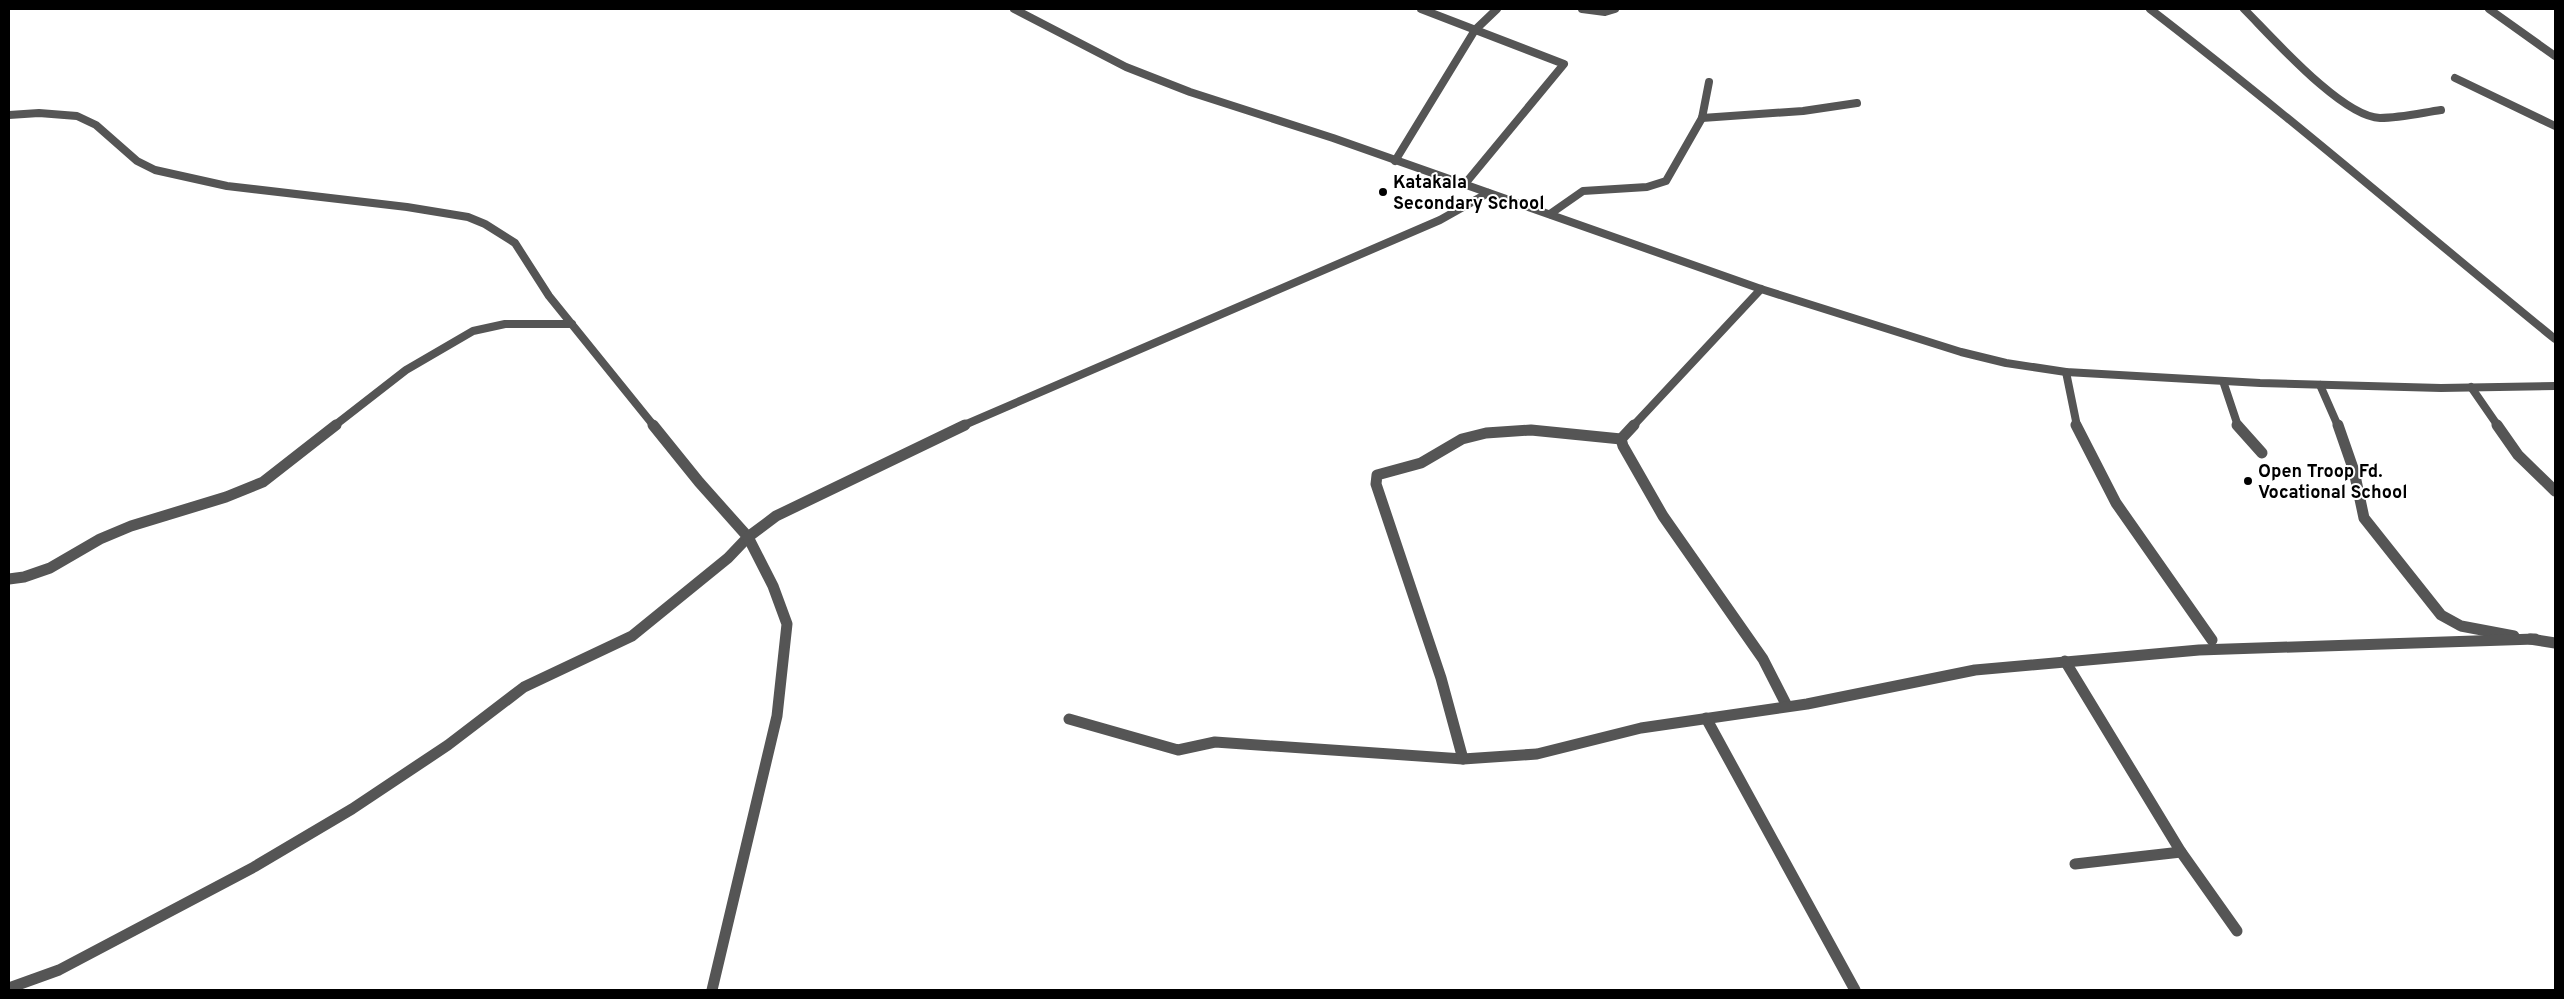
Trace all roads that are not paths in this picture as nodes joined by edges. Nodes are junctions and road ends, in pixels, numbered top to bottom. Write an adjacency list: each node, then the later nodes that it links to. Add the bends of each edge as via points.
1 (1014, 9): 18 (street, via 1126,67 1190,92)
2 (1421, 9): 9 (street)
3 (1497, 9): 9 (street)
4 (1582, 9): 5 (street, via 1604,12)
5 (1615, 9)
6 (2150, 9): 24 (street, via 2241,79)
7 (2244, 9): 14 (street, via 2321,85 2357,112 2379,118)
8 (2489, 9): 10 (street)
9 (1475, 30): 18 (street); 19 (street, via 1564,64)
10 (2555, 56)
11 (2455, 78): 17 (street)
12 (1709, 82): 16 (street)
13 (1857, 103): 16 (street, via 1803,111)
14 (2441, 110)
15 (9, 115): 23 (street, via 77,116 96,125 137,160 156,170 227,186 468,217 515,242 549,296)
16 (1702, 118): 21 (street, via 1666,181 1648,187 1583,190)
17 (2555, 126)
18 (1395, 160): 19 (street)
19 (1464, 184): 20 (street)
20 (1488, 193): 21 (street); 33 (street, via 1440,220 977,419 776,516)
21 (1550, 214): 22 (street)
22 (1761, 289): 25 (street, via 1961,352 2014,365); 30 (street)
23 (572, 324): 33 (street); 34 (street, via 505,324 473,331 406,370 263,482 240,493 114,532 49,569)
24 (2555, 339)
25 (2066, 372): 26 (street); 35 (street, via 2077,428 2116,504)
26 (2223, 381): 27 (street); 31 (street, via 2238,426)
27 (2320, 385): 29 (street); 36 (street, via 2332,408 2354,471 2364,518 2441,615 2460,626)
28 (2555, 386): 29 (street)
29 (2471, 387): 32 (street, via 2518,455)
30 (1621, 439): 39 (street, via 1664,516 1763,659); 42 (street, via 1531,430 1486,433 1462,440 1421,463 1377,475 1376,484 1441,678)
31 (2262, 454)
32 (2555, 491)
33 (748, 537): 46 (street, via 728,558 632,636 524,687 448,745 352,809 254,867 59,970); 47 (street, via 773,586 786,624 777,716)
34 (9, 579)
35 (2212, 640)
36 (2535, 640): 37 (street); 38 (street, via 2199,650)
37 (2555, 643)
38 (2065, 661): 39 (street, via 1975,670); 43 (street)
39 (1787, 706): 40 (street)
40 (1706, 718): 42 (street, via 1641,728 1538,754); 48 (street)
41 (1069, 719): 42 (street, via 1178,750 1214,742)
42 (1463, 759)
43 (2182, 852): 44 (street); 45 (street)
44 (2075, 864)
45 (2237, 931)
46 (9, 988)
47 (712, 990)
48 (1855, 990)

